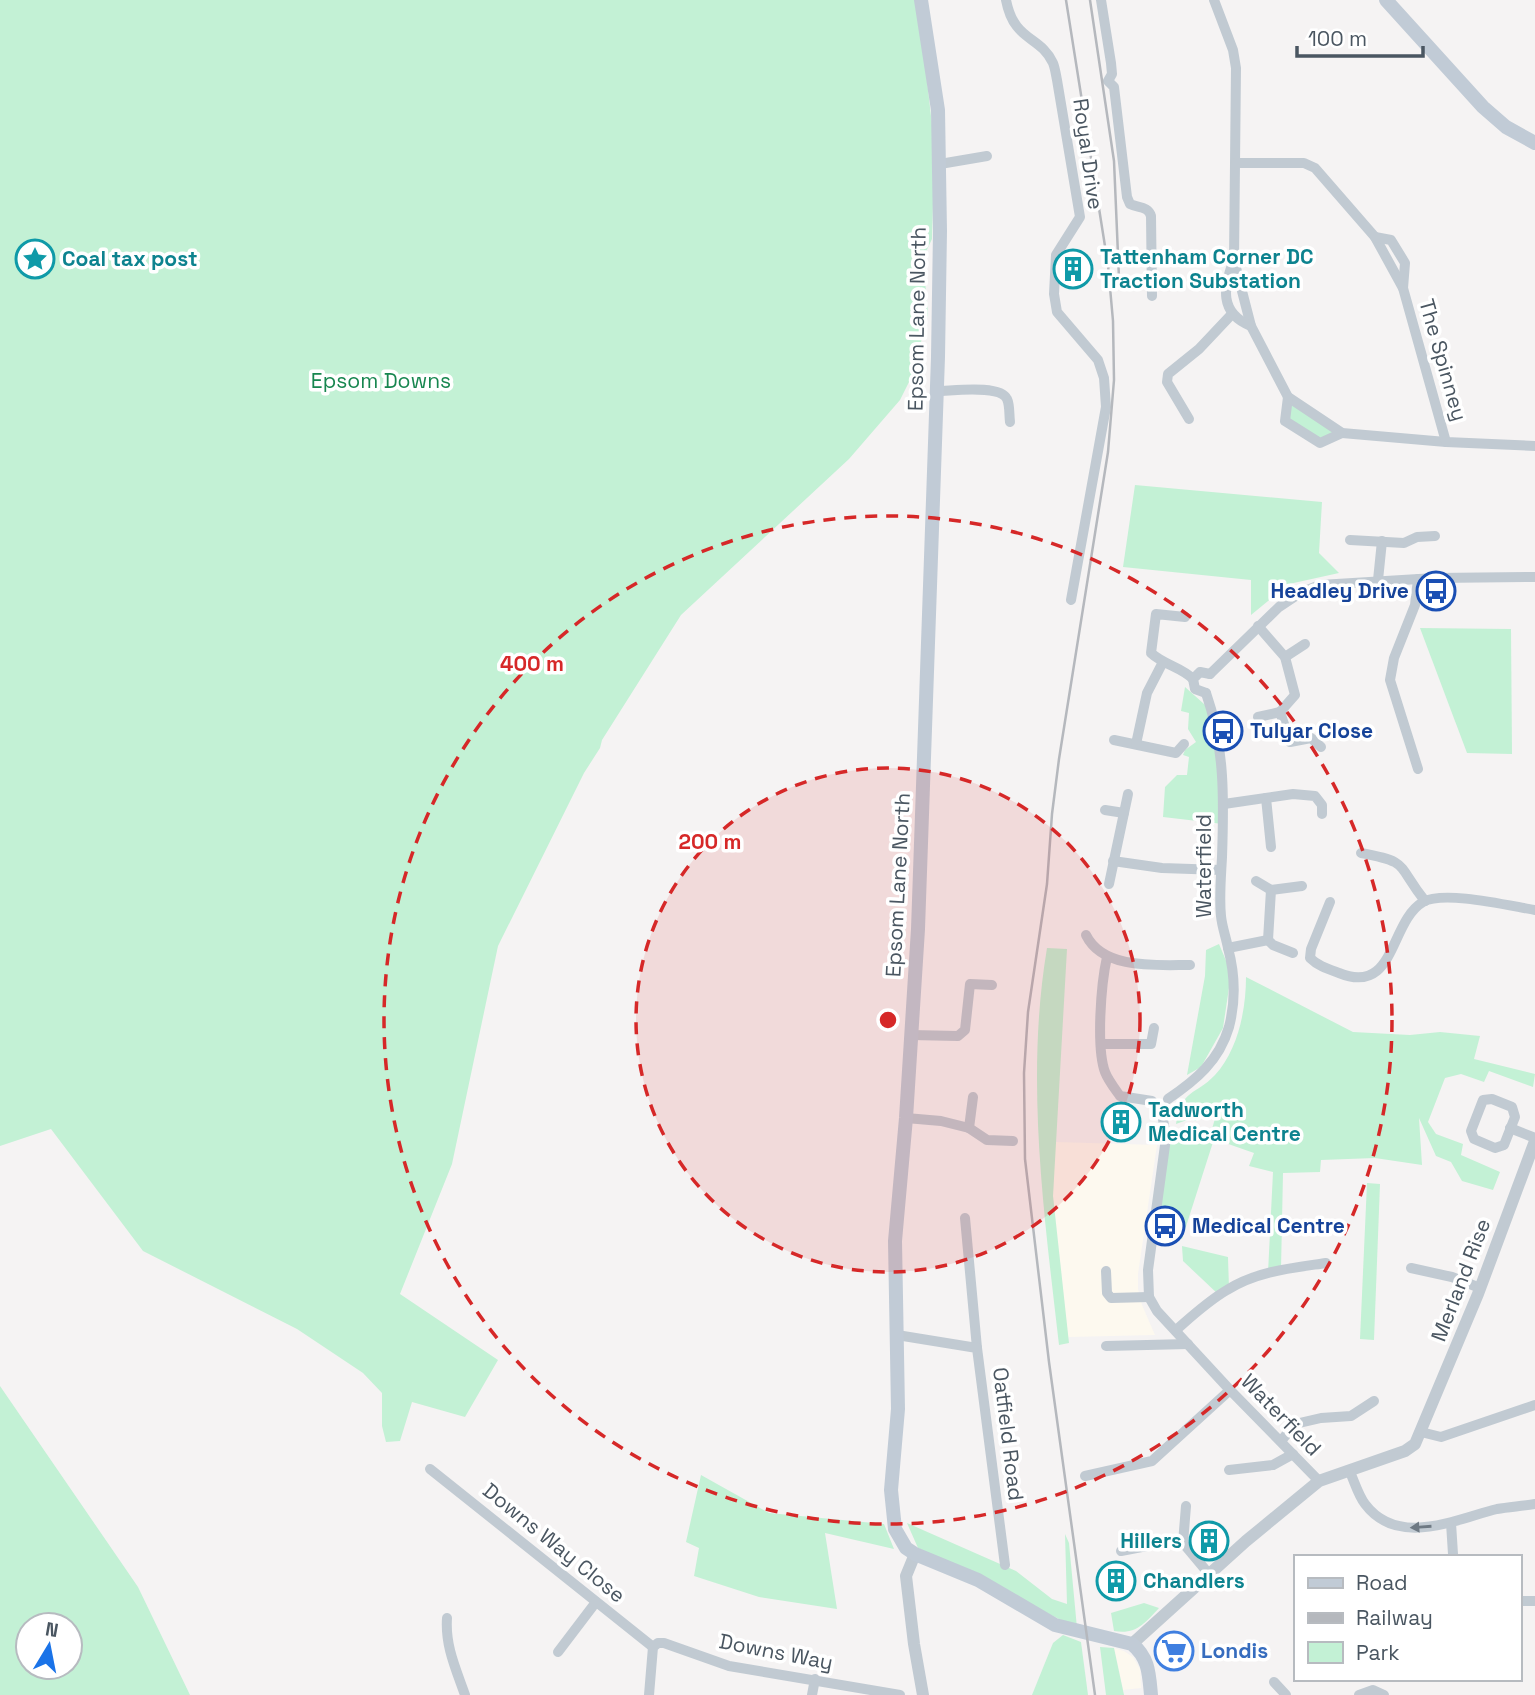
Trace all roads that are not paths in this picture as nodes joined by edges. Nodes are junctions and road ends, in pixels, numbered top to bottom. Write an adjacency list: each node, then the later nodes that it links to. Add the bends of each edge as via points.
1 (921, 0): 9 (main road, Epsom Lane North)
2 (1006, 0): 27 (street, Royal Drive, via 1014,26 1044,51 1058,80 1080,217 1056,255 1054,294 1057,312 1098,360 1104,378 1106,407)
3 (1101, 0): 11 (street, via 1112,74 1119,74 1122,80 1114,87 1127,197 1130,204 1145,208 1151,216)
4 (1214, 0): 8 (street, via 1236,68)
5 (1386, 0): 6 (main road, via 1483,107)
6 (1535, 143)
7 (987, 156): 9 (street)
8 (1236, 163): 10 (street); 19 (street, The Spinney, via 1304,163 1315,168 1375,237 1391,240 1405,263 1403,288)
9 (940, 164): 14 (main road, Epsom Lane North)
10 (1234, 260): 12 (street, via 1225,297); 13 (street)
11 (1152, 296)
12 (1232, 314): 13 (street); 16 (street, via 1168,374 1167,382)
13 (1251, 326): 15 (street)
14 (937, 391): 17 (street, via 998,392 1008,401); 70 (main road, Epsom Lane North)
15 (1288, 397): 18 (street); 18 (street, via 1285,421 1303,435 1320,443)
16 (1189, 419)
17 (1010, 422)
18 (1342, 433): 19 (street)
19 (1446, 442): 20 (street)
20 (1535, 446)
21 (1435, 536): 23 (street, via 1404,543)
22 (1350, 540): 23 (street)
23 (1382, 541): 26 (street)
24 (1535, 576): 25 (street)
25 (1418, 579): 26 (street); 41 (street, via 1415,604 1390,680)
26 (1378, 580): 29 (street, via 1320,585 1289,600)
27 (1071, 600)
28 (1185, 617): 32 (street, via 1156,614 1151,653)
29 (1258, 626): 31 (street); 33 (street)
30 (1305, 644): 31 (street)
31 (1285, 657): 36 (street, via 1295,695)
32 (1163, 662): 34 (street); 39 (street, via 1147,693)
33 (1210, 674): 34 (street, via 1200,672); 35 (street, via 1214,683)
34 (1193, 679): 35 (street, via 1195,689)
35 (1206, 693): 47 (street, Waterfield, via 1218,731)
36 (1280, 712): 37 (street); 42 (street, via 1290,742 1311,738)
37 (1258, 717)
38 (1114, 740): 39 (street)
39 (1136, 744): 40 (street, via 1176,753)
40 (1184, 744)
41 (1411, 746): 43 (street); 44 (street)
42 (1321, 747)
43 (1397, 750)
44 (1418, 769)
45 (1128, 794): 49 (street)
46 (1266, 798): 47 (street); 50 (street, via 1315,796 1322,804); 51 (street)
47 (1224, 804): 54 (street, Waterfield)
48 (1105, 810): 49 (street)
49 (1124, 813): 53 (street)
50 (1322, 814)
51 (1271, 847)
52 (1360, 853): 59 (street, via 1402,865)
53 (1113, 861): 54 (street); 56 (street)
54 (1221, 870): 64 (street, Waterfield, via 1221,920)
55 (1255, 881): 58 (street)
56 (1109, 884)
57 (1302, 886): 58 (street)
58 (1271, 890): 63 (street)
59 (1425, 901): 60 (street, via 1408,918 1381,967 1368,976 1346,976 1310,958); 61 (street, via 1456,898)
60 (1330, 902)
61 (1535, 910)
62 (1086, 936): 66 (street)
63 (1268, 940): 64 (street); 65 (street)
64 (1228, 948): 73 (street, Waterfield, via 1235,987 1228,1029 1203,1073)
65 (1293, 953)
66 (1107, 957): 67 (street, via 1149,965); 71 (street)
67 (1190, 965)
68 (992, 985): 70 (street, via 970,984 965,1030 958,1037)
69 (1154, 1028): 71 (street, via 1151,1044)
70 (911, 1035): 76 (main road, Epsom Lane North)
71 (1101, 1044): 74 (street, via 1105,1072 1119,1096)
72 (973, 1097): 77 (street)
73 (1168, 1099): 74 (street, via 1159,1096); 75 (street, via 1169,1108)
74 (1152, 1101): 75 (street, via 1154,1111)
75 (1162, 1113): 86 (street, via 1166,1138 1148,1270)
76 (906, 1118): 77 (street); 88 (main road, Epsom Lane North, via 895,1241)
77 (969, 1128): 80 (street, via 987,1140)
78 (1510, 1128): 78 (street, via 1504,1145 1494,1148 1474,1139 1471,1131 1483,1100 1492,1099 1512,1107 1515,1117); 79 (street)
79 (1535, 1140): 85 (street, Merland Rise)
80 (1013, 1141)
81 (964, 1218): 91 (street)
82 (1326, 1263): 87 (street, via 1281,1269 1246,1281 1219,1295)
83 (1411, 1268): 85 (street)
84 (1106, 1271): 86 (street, via 1111,1298)
85 (1480, 1288): 95 (street, Merland Rise)
86 (1149, 1297): 87 (street, Waterfield)
87 (1176, 1330): 89 (street, Waterfield)
88 (897, 1335): 91 (street, Oatfield Road); 108 (main road, Epsom Lane North, via 898,1409 891,1490 895,1529)
89 (1188, 1344): 90 (street); 92 (street, Waterfield)
90 (1105, 1346)
91 (977, 1348): 110 (street, Oatfield Road)
92 (1230, 1390): 96 (street, Waterfield); 101 (street, via 1152,1461)
93 (1374, 1401): 96 (street, via 1351,1416 1295,1424)
94 (1535, 1405): 95 (street, via 1441,1437)
95 (1421, 1432): 100 (street, via 1405,1451)
96 (1281, 1441): 97 (street, Waterfield)
97 (1293, 1454): 99 (street, via 1273,1465); 102 (street, Waterfield)
98 (430, 1469): 112 (street, Downs Way Close)
99 (1229, 1470)
100 (1349, 1470): 102 (street); 105 (street, one-way to 100, via 1416,1529 1396,1526 1365,1504)
101 (1085, 1476)
102 (1319, 1481): 111 (street)
103 (1535, 1504): 105 (street)
104 (1186, 1512): 106 (street)
105 (1451, 1522): 109 (street)
106 (1183, 1543): 107 (street, via 1178,1540); 111 (street)
107 (1121, 1551)
108 (915, 1554): 114 (main road, via 978,1580 1055,1625); 123 (street, via 906,1576)
109 (1453, 1554)
110 (1005, 1565)
111 (1209, 1574): 114 (street)
112 (596, 1602): 115 (street, Downs Way Close); 116 (street)
113 (447, 1618): 119 (street, via 449,1649)
114 (1132, 1644): 124 (main road, via 1149,1665)
115 (653, 1647): 117 (street, Downs Way, via 664,1643 729,1666); 120 (street)
116 (558, 1652)
117 (814, 1679): 121 (street); 122 (street, Downs Way)
118 (1274, 1682): 125 (street)
119 (465, 1695)
120 (649, 1695)
121 (812, 1695)
122 (900, 1695)
123 (923, 1695)
124 (1151, 1695)
125 (1286, 1695)
126 (1359, 1695): 127 (street, via 1373,1690)
127 (1384, 1695)

